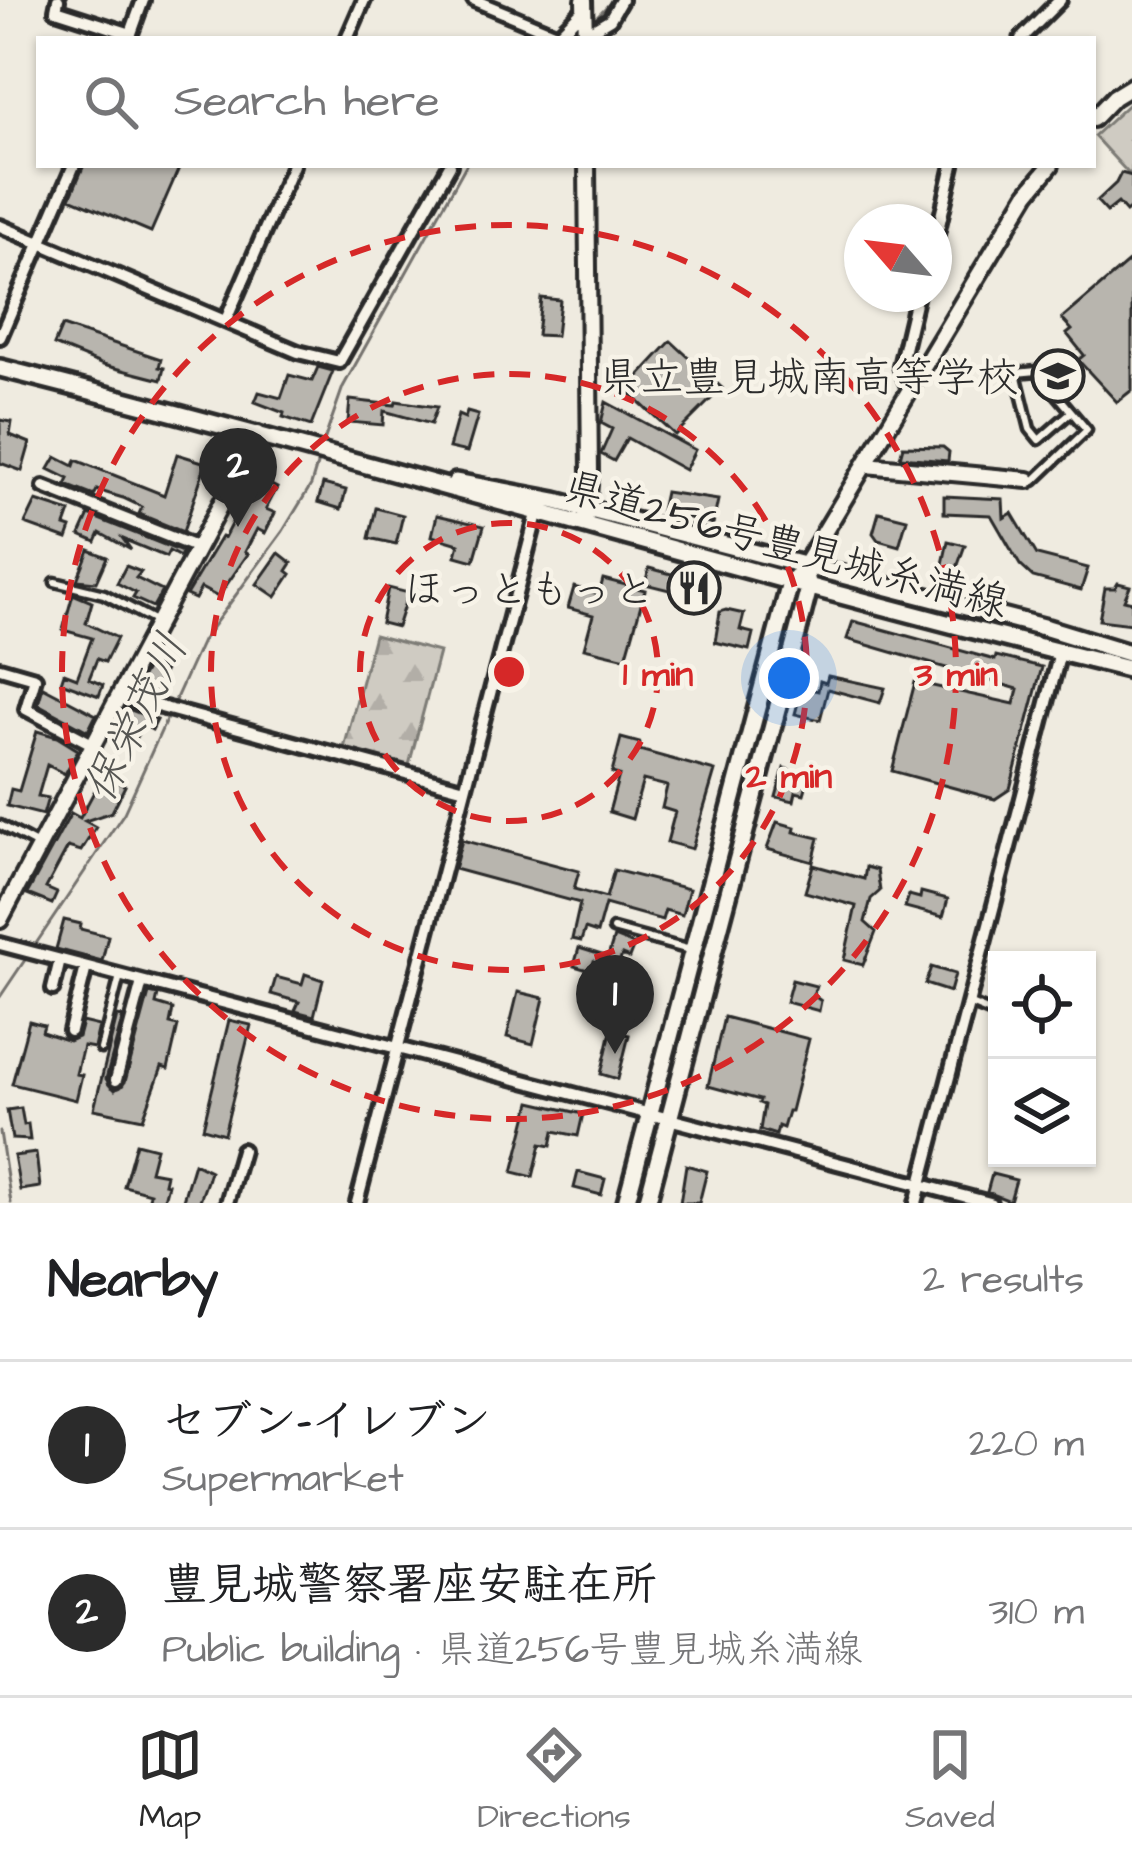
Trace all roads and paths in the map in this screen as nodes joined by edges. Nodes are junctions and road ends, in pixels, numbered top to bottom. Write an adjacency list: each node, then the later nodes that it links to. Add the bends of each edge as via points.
1 (58, 0): 8 (street, via 56,10)
2 (142, 0): 9 (street)
3 (364, 0): 10 (street)
4 (474, 0): 11 (street)
5 (621, 0): 7 (street, via 610,19)
6 (1060, 0): 12 (street)
7 (584, 22)
8 (126, 36)
9 (129, 36)
10 (348, 36)
11 (554, 36)
12 (1024, 36)
13 (1132, 86): 14 (street)
14 (1096, 116)
15 (73, 168): 23 (street)
16 (291, 168): 25 (street)
17 (449, 168): 25 (street, via 339,362)
18 (587, 168): 35 (street)
19 (951, 168): 21 (street)
20 (1049, 168): 28 (street)
21 (943, 204)
22 (0, 226): 23 (street)
23 (41, 244): 25 (street); 26 (street)
24 (913, 312): 28 (street, via 900,366)
25 (226, 320)
26 (0, 337)
27 (0, 368): 30 (main road, 県道256号豊見城糸満線)
28 (909, 389): 31 (street)
29 (1071, 412): 29 (lane, via 1037,371 1016,374 1039,440); 33 (lane, via 1087,430)
30 (258, 434): 32 (main road, 県道256号豊見城糸満線); 38 (street)
31 (866, 465): 33 (street); 39 (street)
32 (423, 478): 35 (main road, 県道256号豊見城糸満線); 36 (main road, 県道256号豊見城糸満線)
33 (1031, 480)
34 (44, 487): 38 (street)
35 (587, 509): 37 (street); 39 (main road, 県道256号豊見城糸満線)
36 (537, 514): 37 (main road, 県道256号豊見城糸満線); 51 (street)
37 (586, 528): 41 (main road, 県道256号豊見城糸満線)
38 (198, 548): 43 (street)
39 (804, 566): 41 (main road); 42 (main road); 44 (main road, 県道256号豊見城糸満線)
40 (55, 582): 43 (lane, via 104,594)
41 (790, 583): 42 (main road, 県道256号豊見城糸満線); 57 (main road)
42 (809, 588): 45 (main road, 県道256号豊見城糸満線); 70 (main road)
43 (159, 622): 49 (street)
44 (1065, 633): 45 (street); 46 (main road, 県道256号豊見城糸満線)
45 (1060, 652): 48 (main road, 県道256号豊見城糸満線); 63 (street)
46 (1132, 654)
47 (0, 668): 50 (street, via 35,678 26,710)
48 (1132, 670)
49 (120, 696): 50 (street); 51 (street)
50 (94, 745): 53 (street)
51 (465, 789): 66 (street)
52 (0, 825): 53 (lane)
53 (39, 846): 54 (street)
54 (0, 920)
55 (613, 928): 57 (lane)
56 (0, 944): 58 (street)
57 (692, 950): 69 (main road)
58 (59, 960): 59 (street); 62 (street)
59 (86, 967): 60 (street); 65 (street)
60 (120, 976): 61 (street); 67 (lane)
61 (142, 982): 66 (street); 68 (street)
62 (52, 989)
63 (968, 1003): 64 (lane); 72 (street)
64 (988, 1012)
65 (70, 1031)
66 (397, 1048): 69 (street); 74 (street)
67 (101, 1049)
68 (116, 1080)
69 (650, 1113): 70 (street); 75 (main road)
70 (669, 1118): 72 (street); 76 (main road)
71 (242, 1150): 73 (street)
72 (920, 1184): 77 (street); 78 (street)
73 (227, 1203)
74 (357, 1203)
75 (626, 1203)
76 (647, 1203)
77 (916, 1203)
78 (990, 1203)

